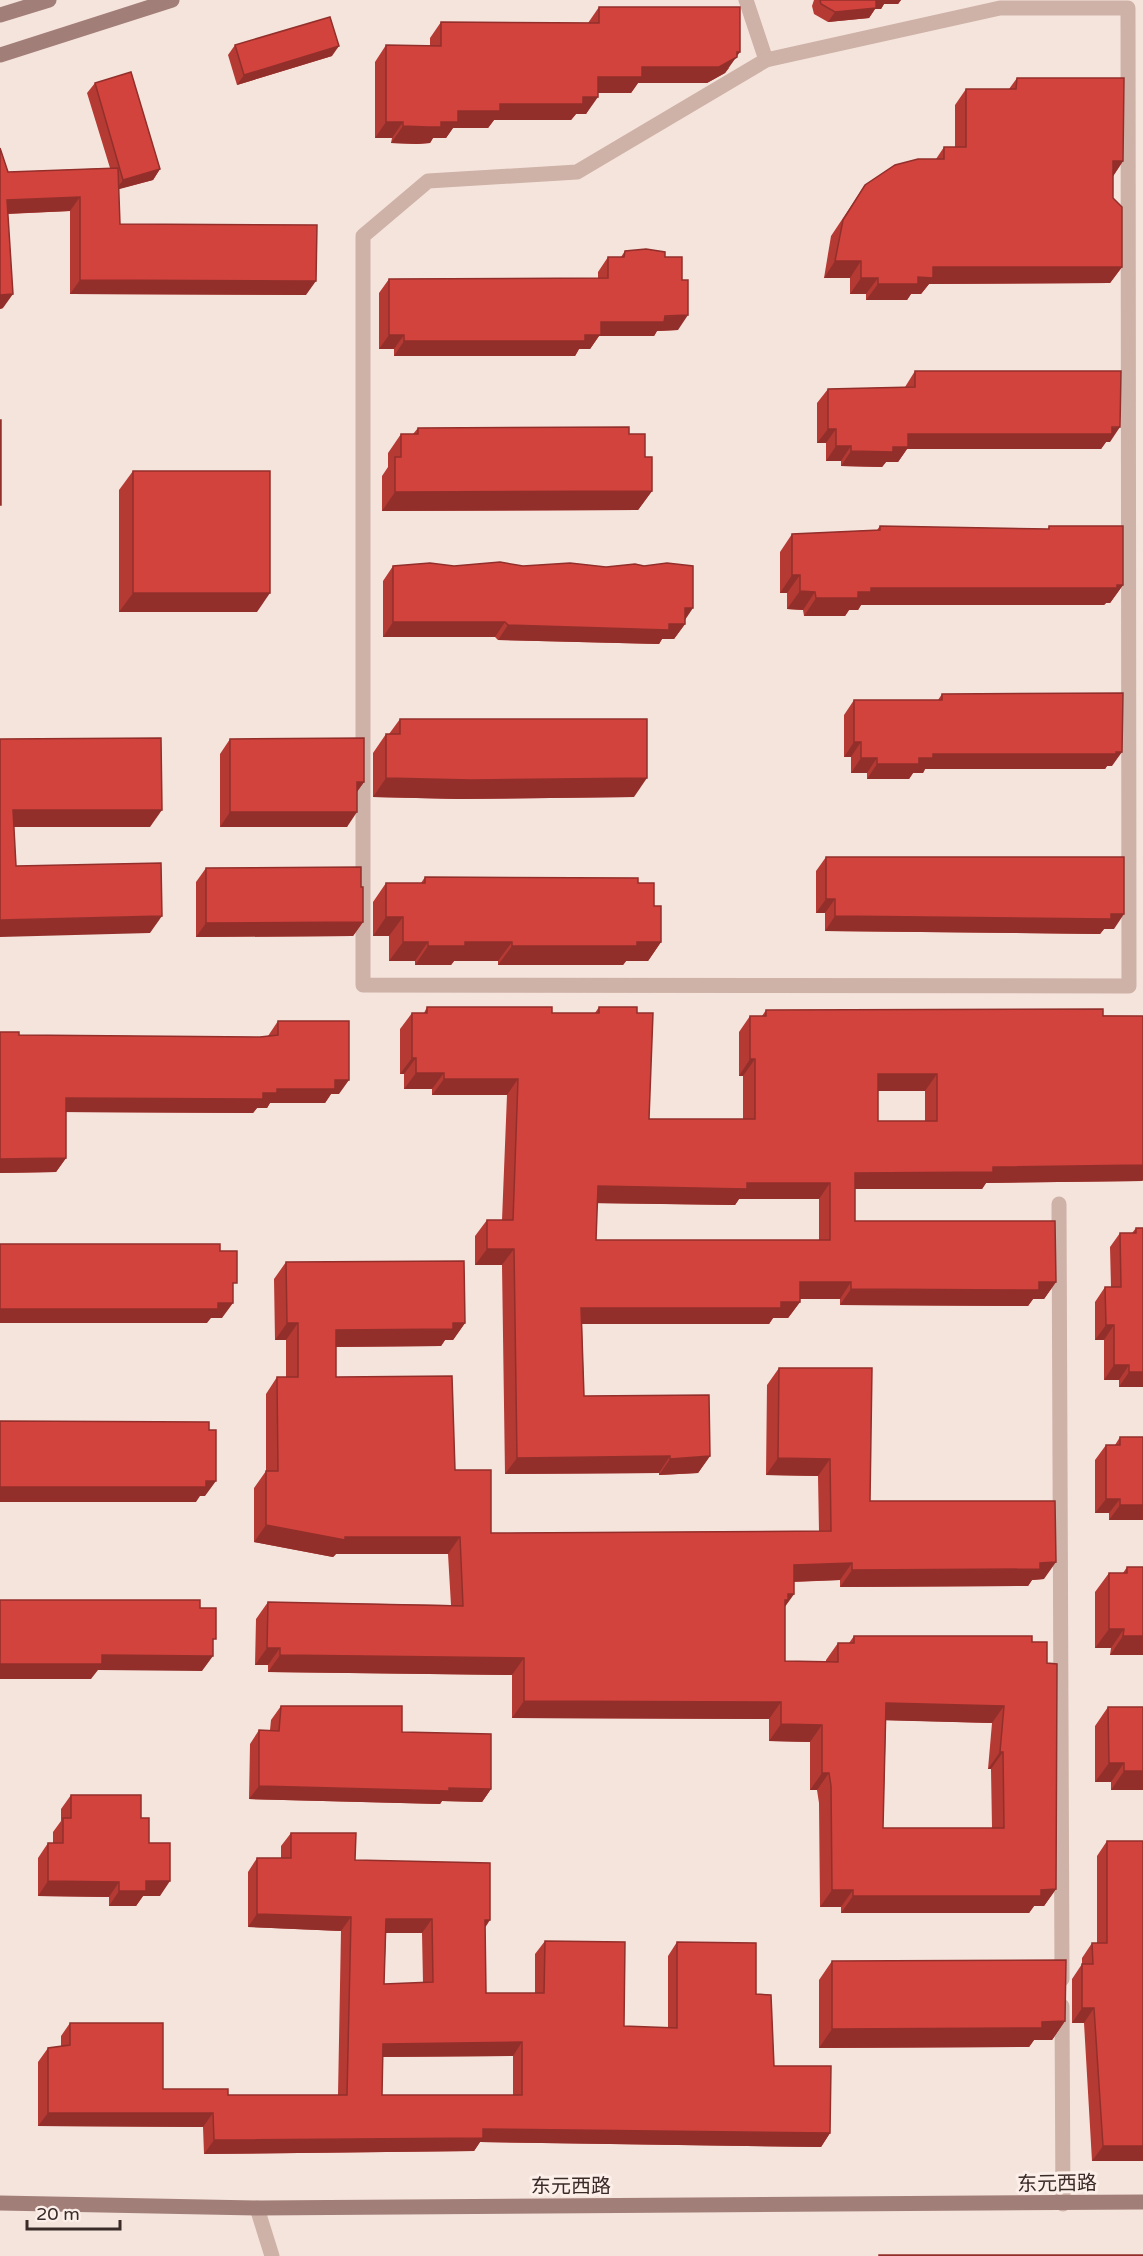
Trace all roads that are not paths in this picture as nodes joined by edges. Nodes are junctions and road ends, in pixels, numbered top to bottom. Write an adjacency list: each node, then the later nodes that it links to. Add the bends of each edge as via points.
1 (49, 0): 4 (street)
2 (172, 0): 5 (street)
3 (746, 0): 6 (street)
4 (0, 15)
5 (0, 56)
6 (766, 60): 6 (street, via 577,172 428,181 363,236 363,985 1130,986 1128,8 1000,8)
7 (1059, 1204): 10 (street)
8 (1143, 2202): 10 (street, 东元西路)
9 (0, 2203): 11 (street, 东元西路)
10 (1063, 2204): 11 (street, 东元西路)
11 (257, 2208): 12 (street)
12 (272, 2256)

